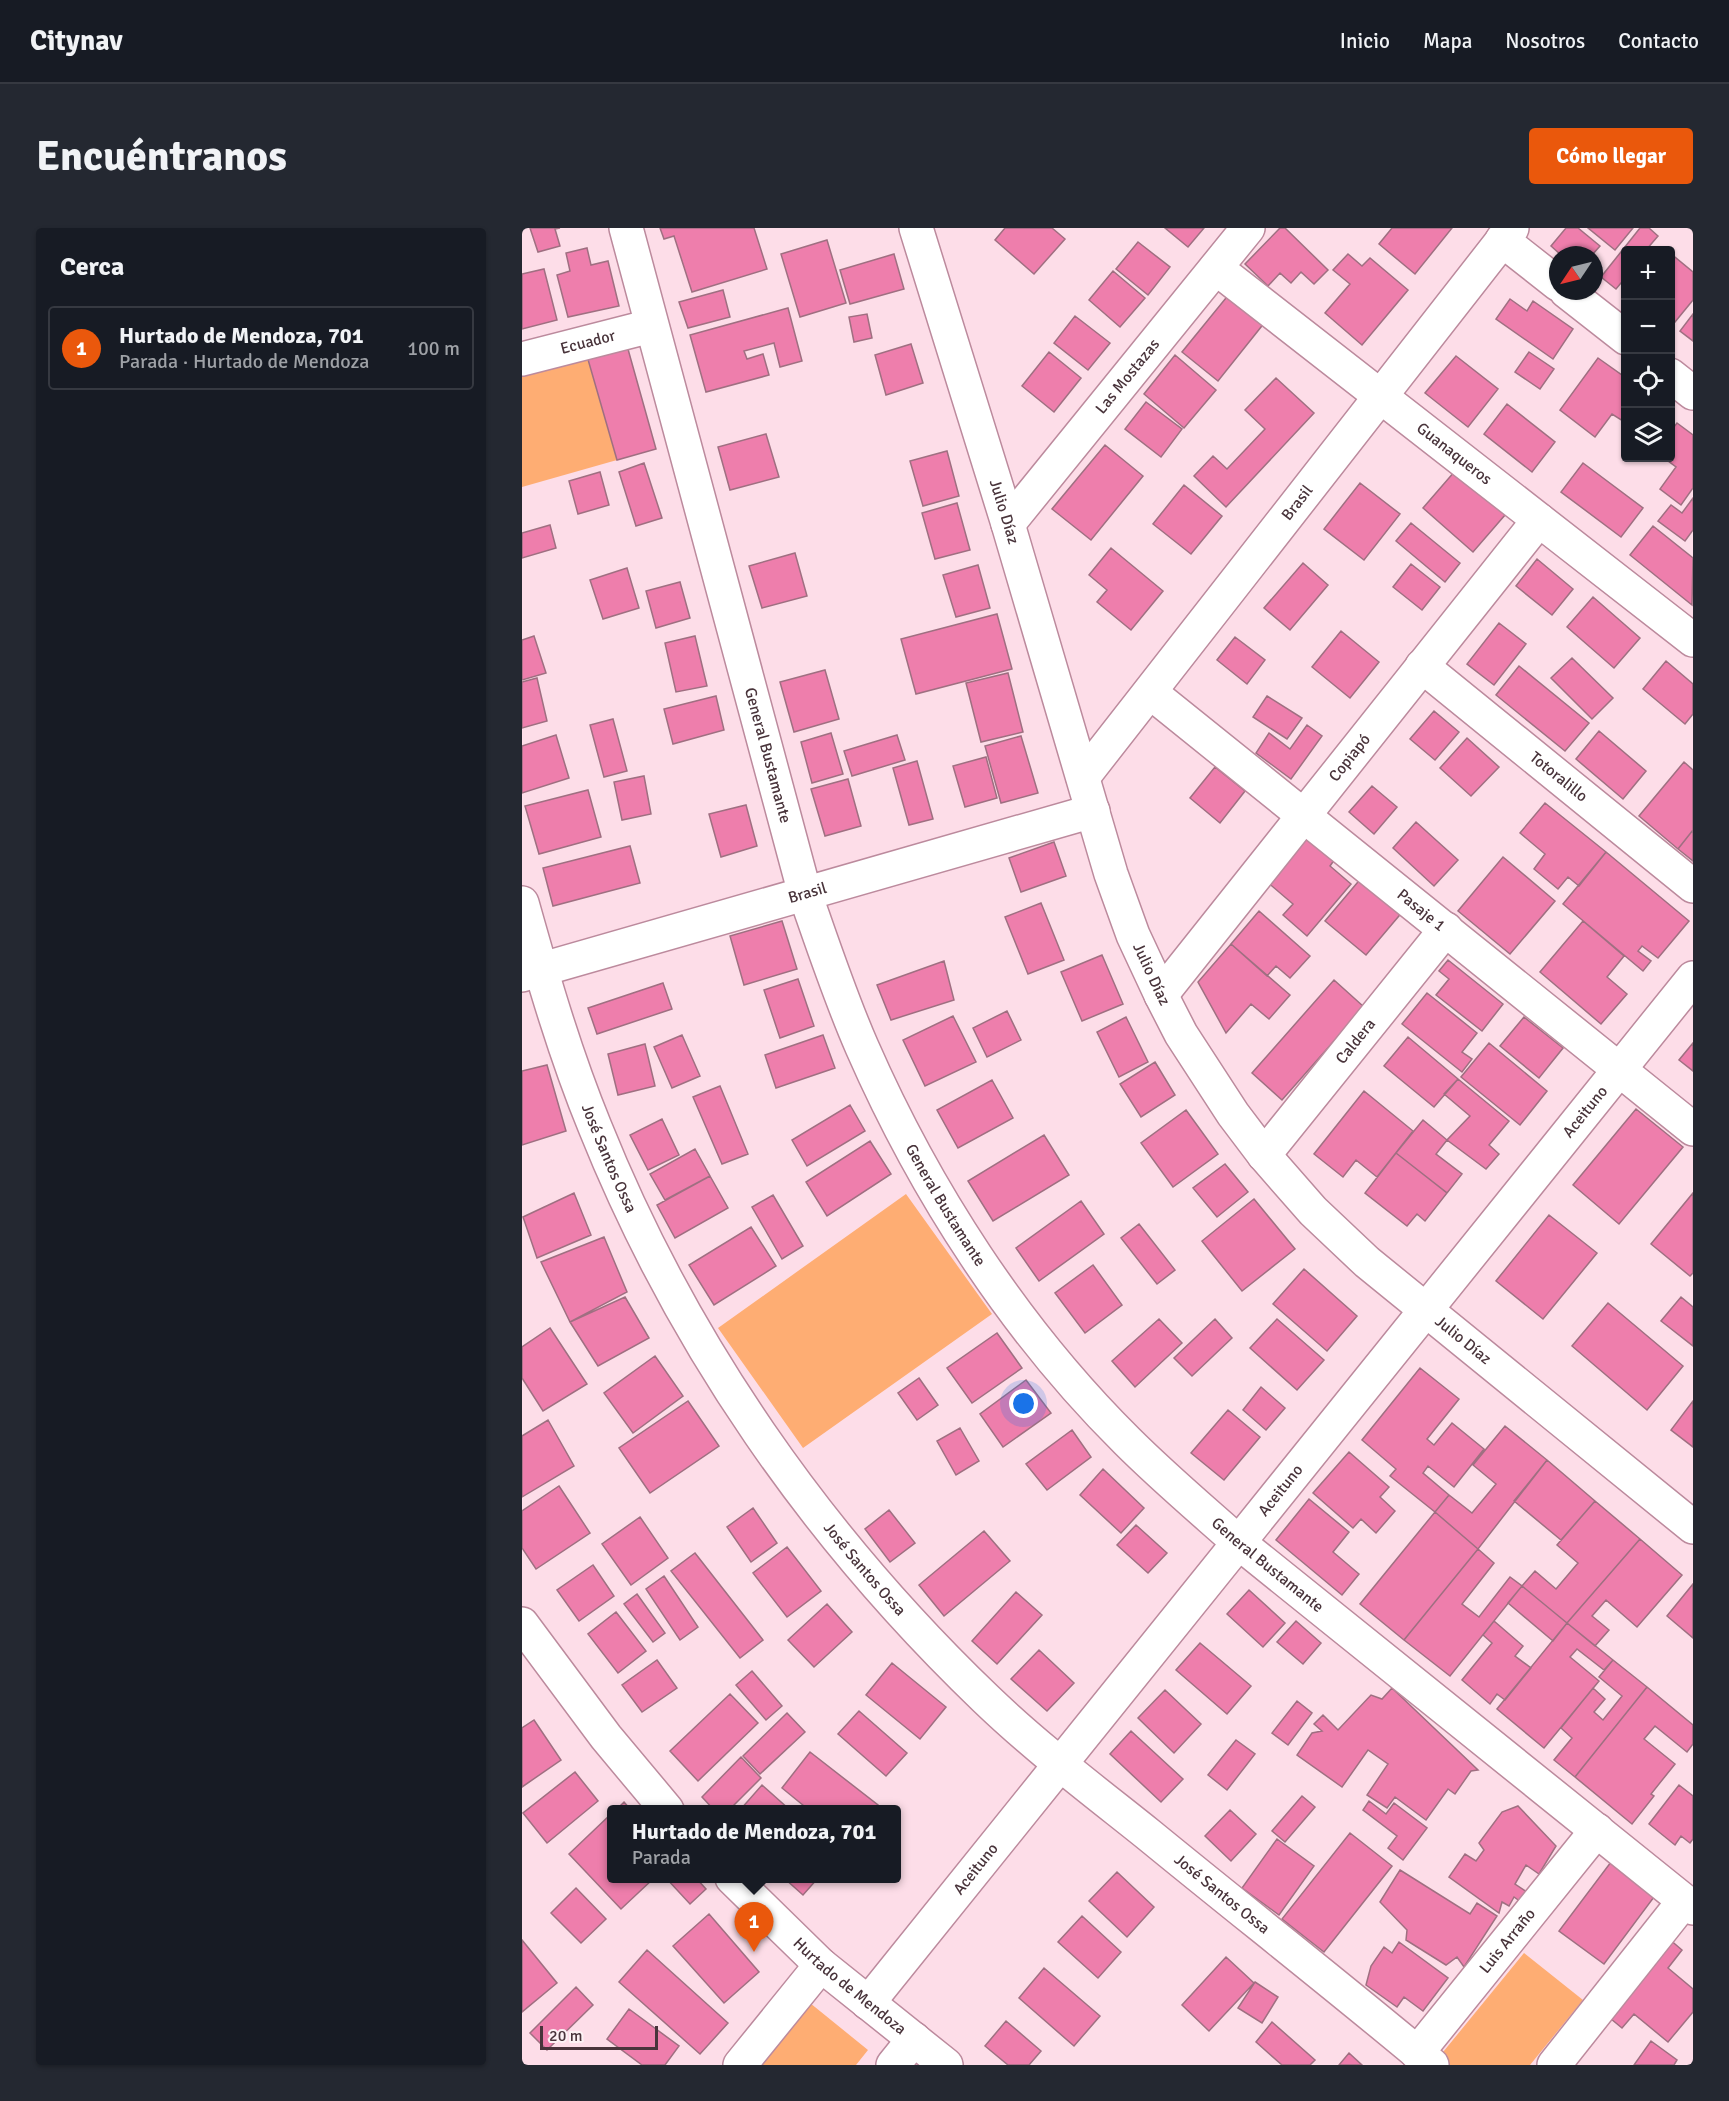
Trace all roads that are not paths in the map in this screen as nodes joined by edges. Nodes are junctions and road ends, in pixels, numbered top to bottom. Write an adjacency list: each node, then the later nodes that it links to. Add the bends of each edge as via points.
1 (626, 228): 8 (street, General Bustamante)
2 (916, 228): 15 (street, Julio Díaz)
3 (1248, 228): 5 (street, Las Mostazas)
4 (1507, 234): 6 (street); 13 (street, Brasil)
5 (1216, 268): 13 (street, Guanaqueros); 15 (street, Las Mostazas)
6 (1549, 275)
7 (1577, 300): 9 (street)
8 (651, 326): 10 (street, Ecuador); 23 (street, General Bustamante)
9 (1621, 334)
10 (522, 359)
11 (1675, 378): 12 (street)
12 (1693, 393)
13 (1380, 396): 14 (street, Guanaqueros); 18 (street, Brasil)
14 (1539, 520): 16 (street, Guanaqueros); 17 (street, Copiapó)
15 (1008, 524): 19 (street, Julio Díaz)
16 (1693, 640)
17 (1422, 666): 21 (street, Copiapó); 22 (street, Totoralillo)
18 (1150, 692): 19 (street, Brasil); 21 (street, Pasaje 1)
19 (1083, 777): 20 (street, Julio Díaz)
20 (1093, 811): 23 (street, Brasil); 28 (street, Julio Díaz, via 1133,935)
21 (1304, 816): 25 (street, Pasaje 1); 28 (street, Copiapó)
22 (1693, 886)
23 (805, 894): 26 (street, Brasil); 34 (street, General Bustamante, via 862,1047 897,1121 981,1262 1074,1383 1126,1440)
24 (522, 903): 26 (street, José Santos Ossa)
25 (1446, 929): 29 (street, Pasaje 1); 31 (street, Caldera)
26 (532, 972): 36 (street, José Santos Ossa, via 627,1201 703,1347 747,1416 859,1566 988,1701)
27 (1693, 978): 29 (street, Aceituno)
28 (1161, 995): 31 (street, Julio Díaz, via 1204,1071)
29 (1619, 1069): 30 (street, Pasaje 1); 32 (street, Aceituno)
30 (1693, 1129)
31 (1264, 1155): 32 (street, Julio Díaz, via 1313,1211)
32 (1425, 1310): 33 (street, Julio Díaz); 34 (street, Aceituno)
33 (1693, 1527)
34 (1238, 1542): 36 (street, Aceituno); 38 (street, General Bustamante)
35 (522, 1624): 37 (street, via 606,1737)
36 (1060, 1763): 42 (street, Aceituno); 44 (street, José Santos Ossa)
37 (664, 1805)
38 (1597, 1830): 40 (street, General Bustamante); 44 (street, Luis Arraño)
39 (737, 1883): 41 (street, Hurtado de Mendoza)
40 (1689, 1904): 48 (street)
41 (821, 1965): 42 (street, Hurtado de Mendoza); 45 (street)
42 (868, 2003): 43 (street, Hurtado de Mendoza)
43 (914, 2039): 46 (street); 47 (street, Hurtado de Mendoza)
44 (1425, 2059)
45 (740, 2065)
46 (893, 2065)
47 (946, 2065)
48 (1554, 2065)

